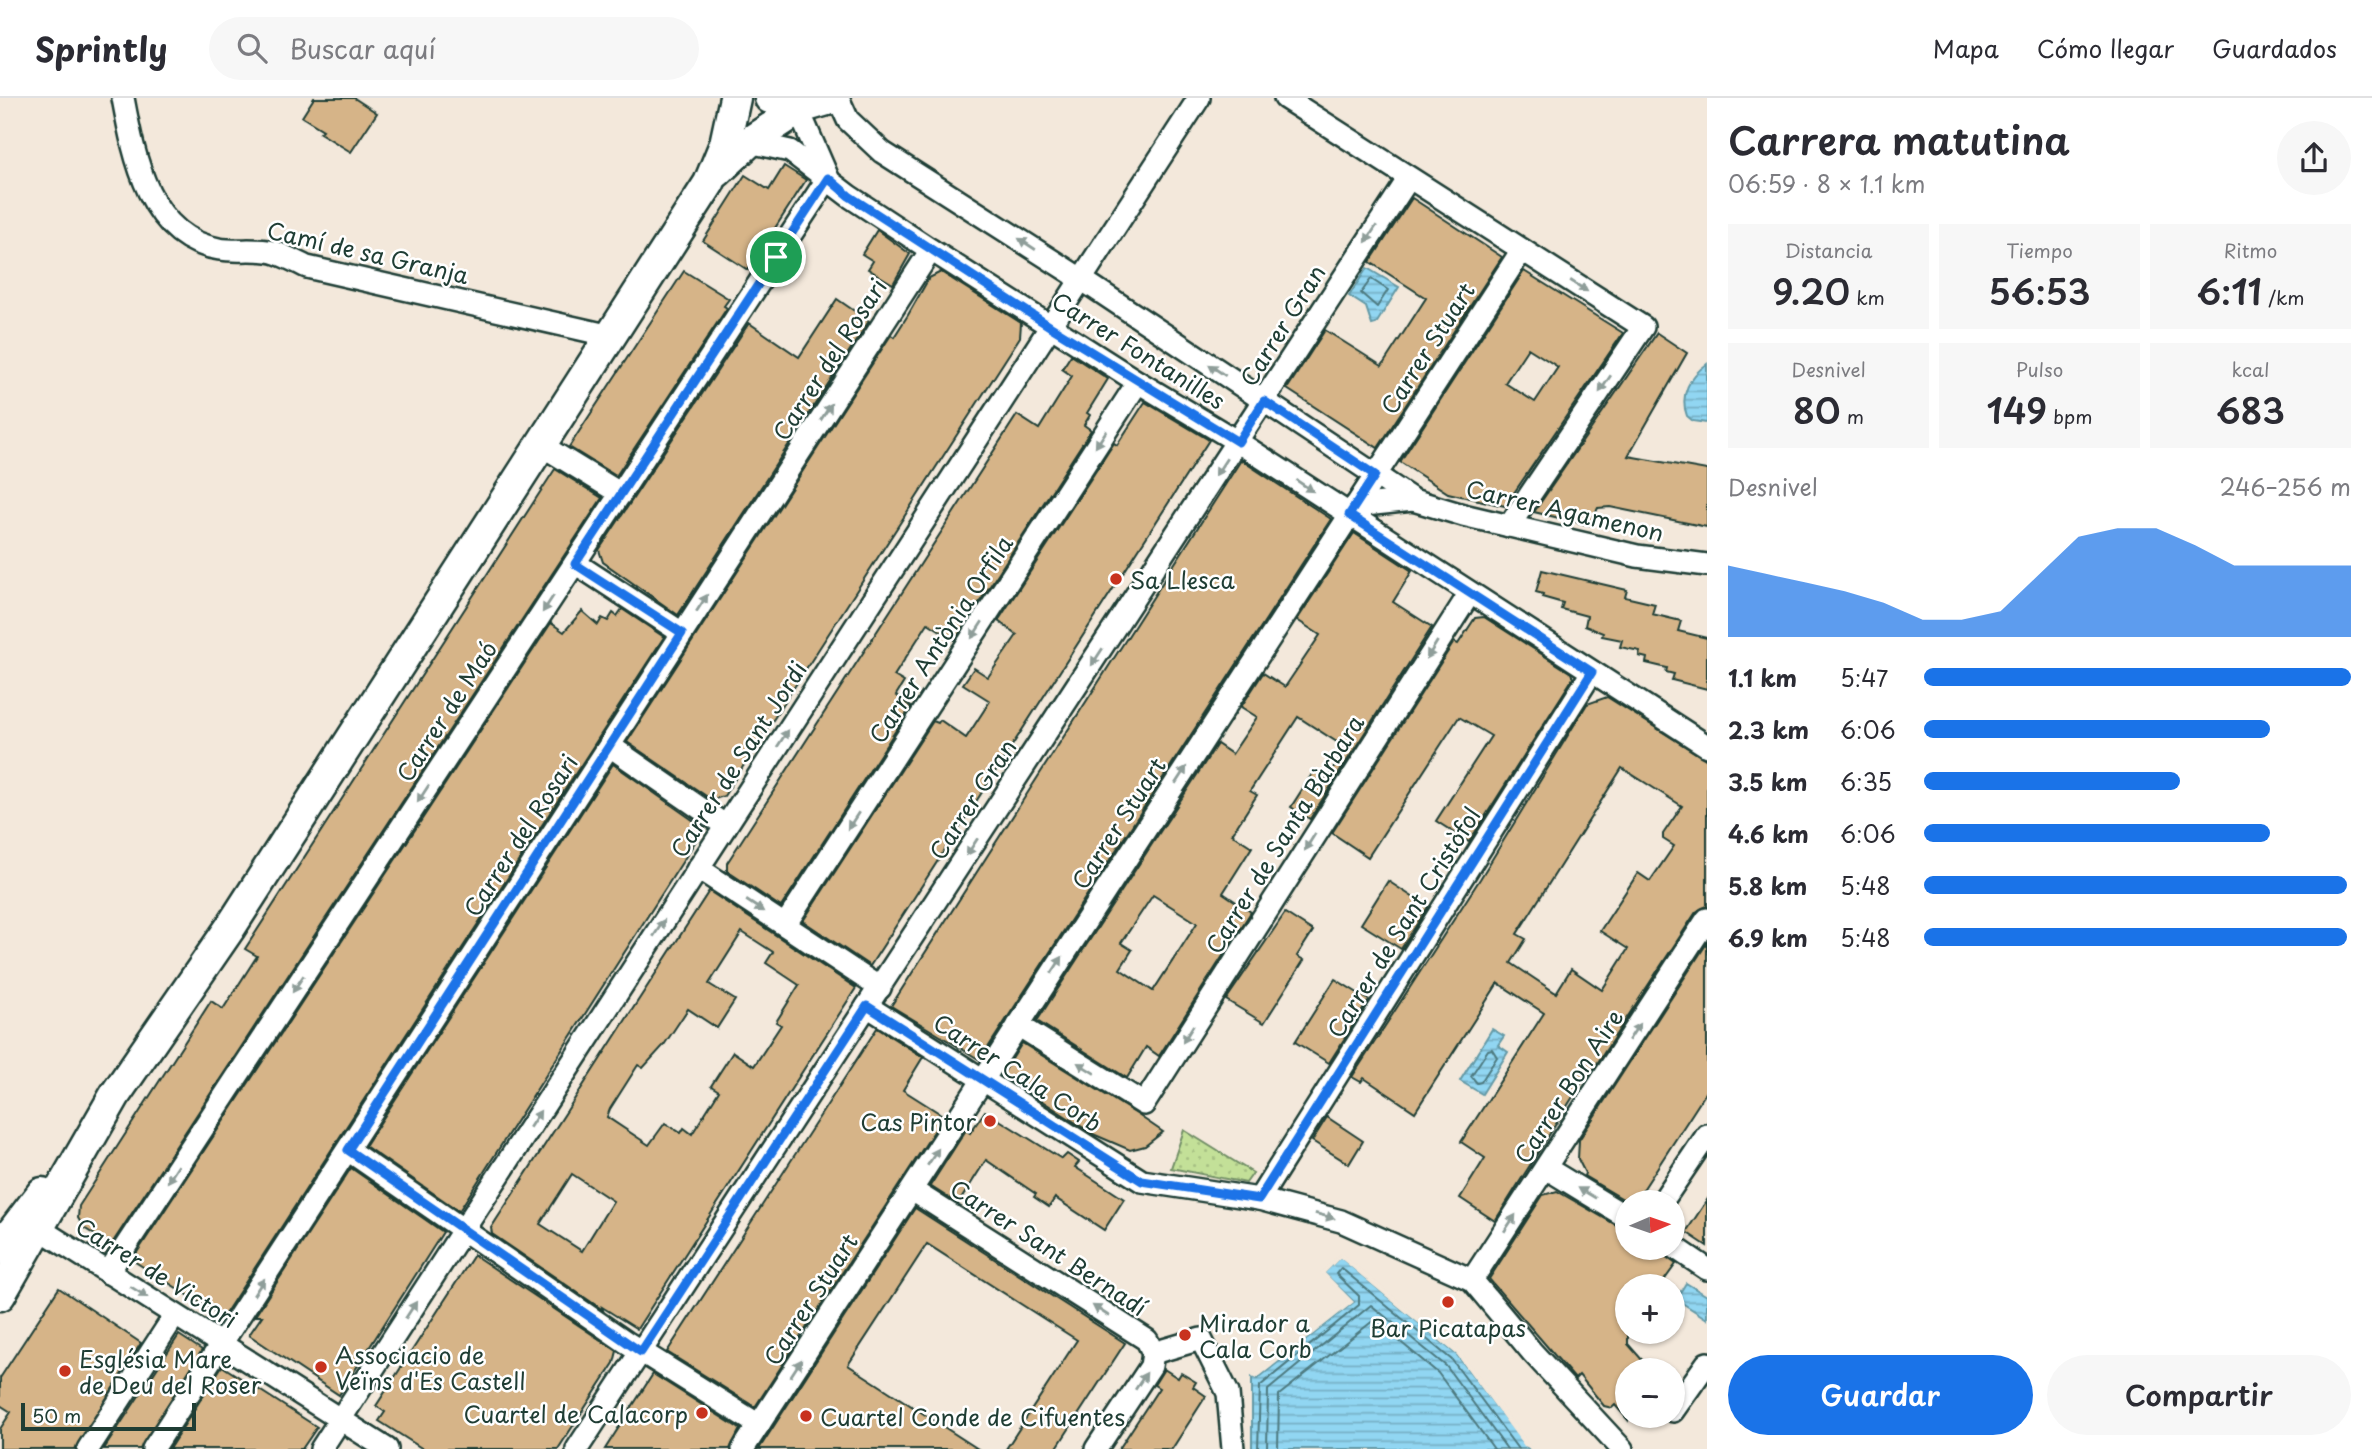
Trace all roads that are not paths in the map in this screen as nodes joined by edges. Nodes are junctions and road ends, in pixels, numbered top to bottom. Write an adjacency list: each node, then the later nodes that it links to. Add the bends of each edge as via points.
1 (123, 98): 15 (street, Camí de sa Granja, via 154,206 177,234 217,249 273,252 307,267)
2 (735, 98): 8 (main road, via 725,144)
3 (836, 98): 6 (main road); 13 (street, Carrer Fontanilles, one-way to 3, via 882,152 848,120)
4 (1199, 98): 13 (street, Carrer de Sant Jordi)
5 (1285, 98): 10 (street)
6 (789, 106): 7 (main road); 9 (street, via 805,125)
7 (749, 142): 8 (main road); 9 (street, Carrer Fontanilles, via 790,151)
8 (711, 178): 15 (main road)
9 (828, 178): 11 (street, Carrer Fontanilles); 21 (street, Carrer de Maó)
10 (1409, 178): 12 (street); 17 (street, Carrer Gran, one-way to 17)
11 (931, 250): 14 (street, Carrer Fontanilles); 28 (street, Carrer del Rosari, one-way to 11)
12 (1522, 250): 20 (street, Carrer Stuart); 24 (street, one-way to 24, via 1643,327)
13 (1081, 279): 14 (street, Carrer de Sant Jordi); 17 (street, Carrer Fontanilles, one-way to 13)
14 (1051, 327): 16 (street, Carrer Fontanilles); 32 (street, Carrer de Sant Jordi, one-way to 14)
15 (611, 335): 19 (main road)
16 (1138, 382): 18 (street, Carrer Fontanilles); 35 (street, Carrer Antònia Orfila, one-way to 35)
17 (1264, 401): 18 (street, Carrer Gran); 20 (street, Carrer Fontanilles)
18 (1238, 442): 23 (street, Carrer Fontanilles, one-way to 23); 36 (street, Carrer Gran, one-way to 36)
19 (541, 444): 21 (street); 40 (main road, via 230,928)
20 (1375, 475): 22 (street, Carrer Agamenon); 23 (street, Carrer Stuart)
21 (621, 494): 25 (street, Carrer de Maó)
22 (1413, 500): 23 (street, Carrer Agamenon); 24 (street, Carrer Agamenon)
23 (1352, 511): 27 (street, Carrer Fontanilles); 38 (street, Carrer Stuart, one-way to 23)
24 (1509, 526): 26 (street, Carrer Agamenon, via 1637,556)
25 (575, 564): 28 (street); 53 (street, Carrer de Maó, one-way to 53)
26 (1707, 565)
27 (1470, 593): 29 (street, Carrer Fontanilles); 38 (street, Carrer de Santa Bàrbara, one-way to 38, via 1144,1104)
28 (682, 633): 30 (street, Carrer del Rosari)
29 (1592, 672): 31 (street, Carrer Fontanilles); 46 (street, Carrer de Sant Cristòfol)
30 (610, 746): 32 (street); 42 (street, Carrer del Rosari)
31 (1707, 746)
32 (726, 826): 33 (street, Carrer de Sant Jordi)
33 (698, 869): 35 (street, one-way to 35); 49 (street, Carrer de Sant Jordi, one-way to 33)
34 (1707, 919): 43 (street, Carrer Bon Aire, one-way to 34)
35 (785, 925): 36 (street)
36 (880, 988): 37 (street, Carrer Gran)
37 (867, 1006): 39 (street, Carrer Cala Corb); 58 (street, Carrer Gran)
38 (1018, 1026): 39 (street, Carrer Stuart)
39 (982, 1080): 44 (street, Carrer Stuart, one-way to 39); 46 (street, Carrer Cala Corb, via 1142,1181)
40 (115, 1094): 48 (main road); 50 (main road)
41 (1707, 1135): 45 (street)
42 (348, 1150): 49 (street); 57 (street, Carrer del Rosari, one-way to 42)
43 (1546, 1168): 47 (street, one-way to 43); 54 (street, Carrer Bon Aire, one-way to 43)
44 (912, 1190): 59 (street, Carrer Sant Bernadí, one-way to 44, via 1147,1340); 63 (street, Carrer Stuart, one-way to 44)
45 (1670, 1190)
46 (1259, 1199): 54 (street, one-way to 54, via 1341,1221)
47 (1615, 1210)
48 (40, 1229): 53 (street, Carrer de Victori); 55 (main road)
49 (463, 1230): 58 (street); 62 (street, Carrer de Sant Jordi, one-way to 49)
50 (0, 1248)
51 (1685, 1255): 52 (street)
52 (1707, 1269)
53 (108, 1273): 56 (street, Carrer de Victori, one-way to 56)
54 (1472, 1280): 72 (street, via 1532,1353)
55 (0, 1295)
56 (175, 1315): 57 (street, Carrer de Victori); 64 (street)
57 (222, 1344): 62 (street, Carrer de Victori); 65 (street, Carrer del Rosari)
58 (641, 1352): 63 (street); 68 (street, Carrer Gran)
59 (1153, 1353): 70 (street, one-way to 59, via 1151,1366); 71 (street, via 1201,1339 1228,1393)
60 (1707, 1363): 61 (street)
61 (1685, 1394)
62 (340, 1419): 66 (street, Carrer de Sant Jordi); 67 (street, Carrer de Victori)
63 (759, 1425): 69 (street, Carrer Stuart)
64 (89, 1449)
65 (153, 1449)
66 (321, 1449)
67 (387, 1449)
68 (577, 1449)
69 (743, 1449)
70 (1096, 1449)
71 (1233, 1449)
72 (1622, 1449)

